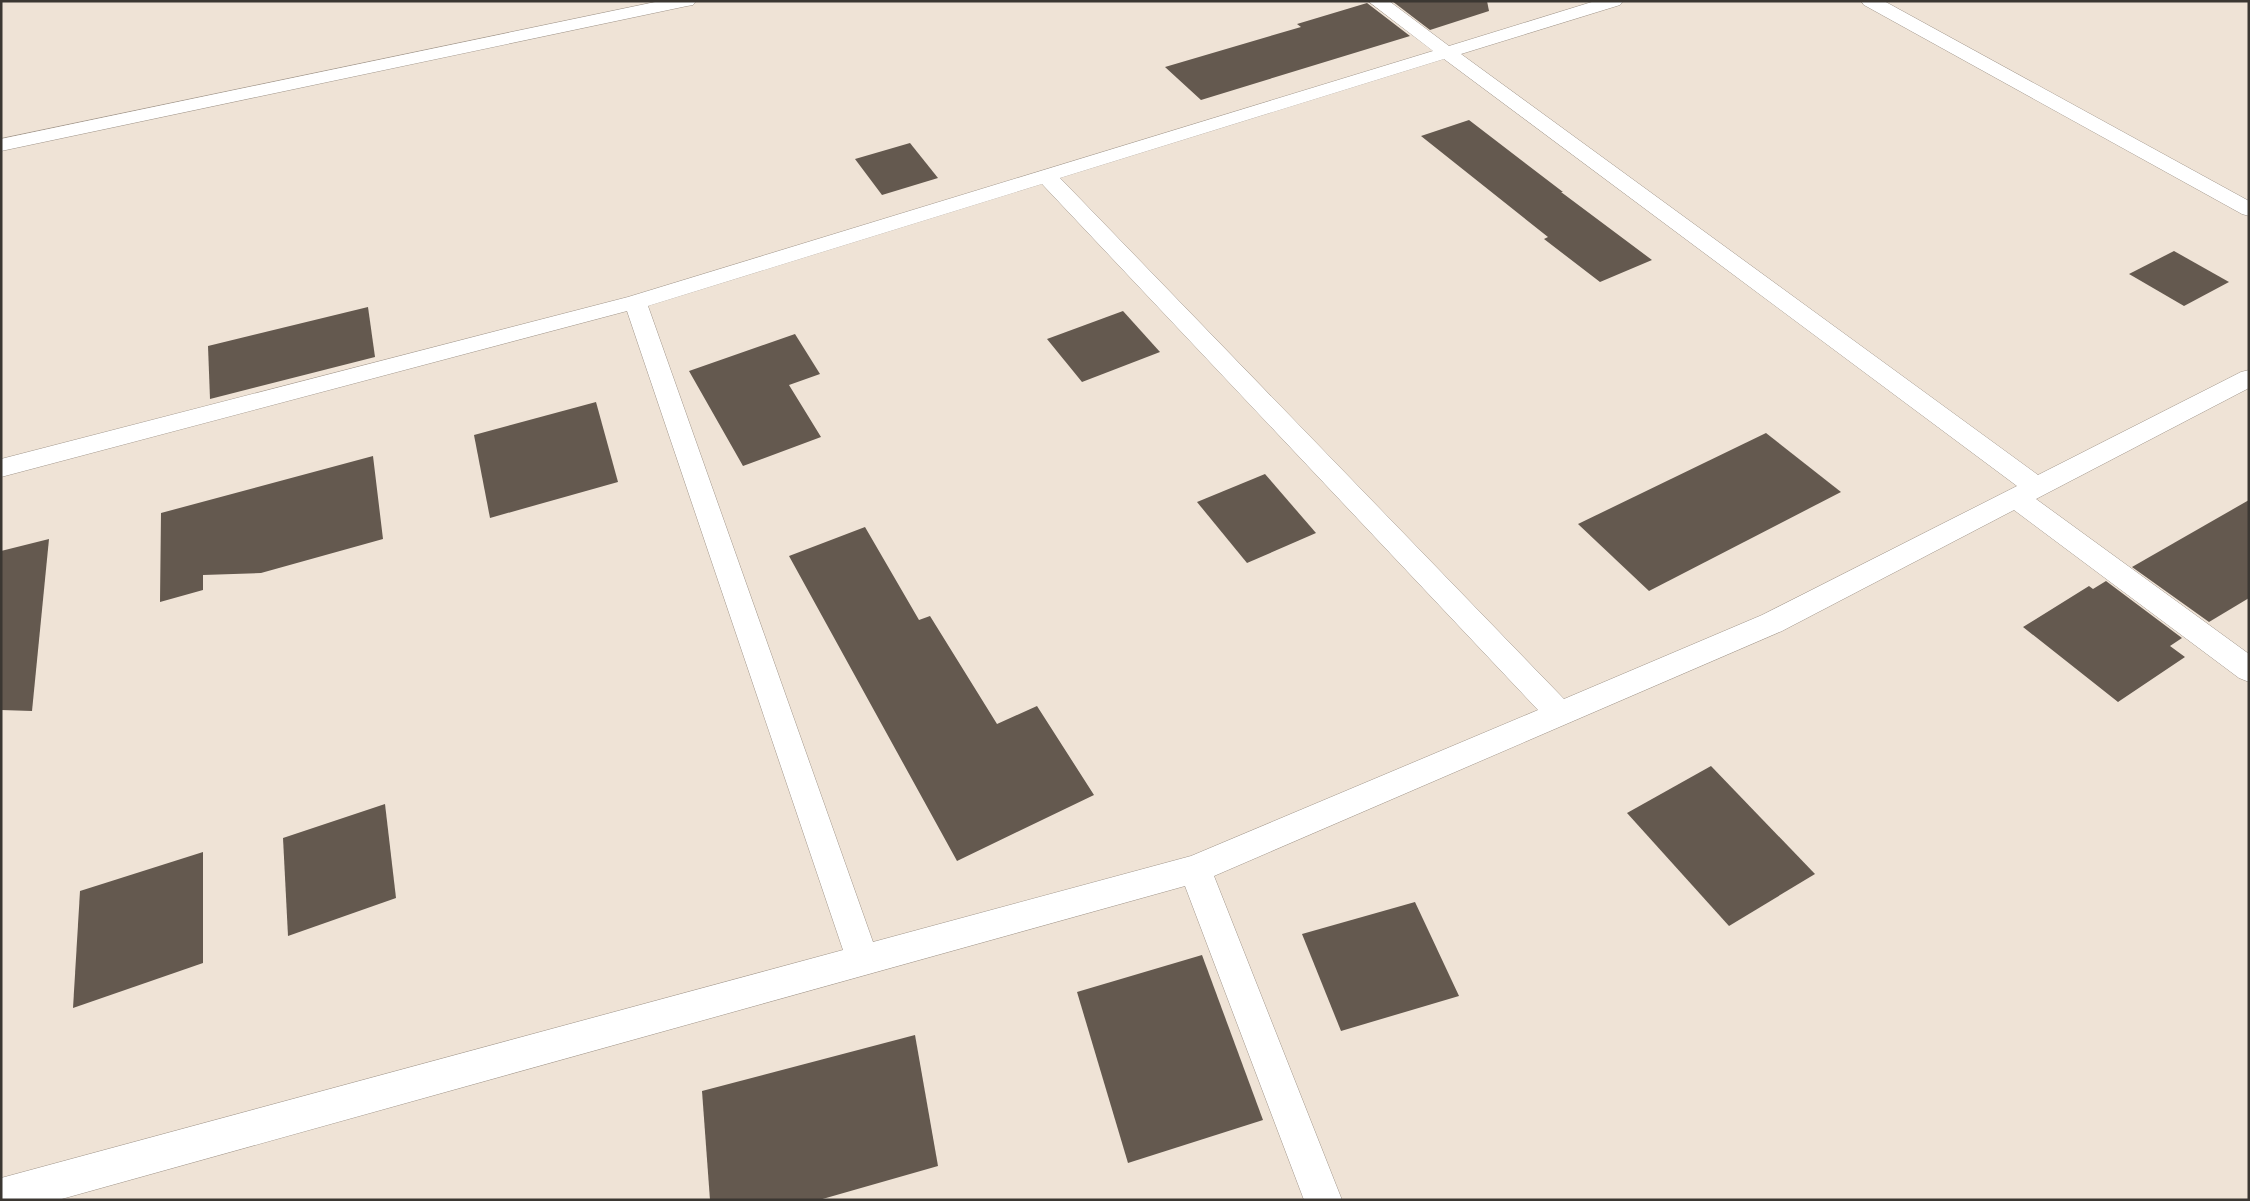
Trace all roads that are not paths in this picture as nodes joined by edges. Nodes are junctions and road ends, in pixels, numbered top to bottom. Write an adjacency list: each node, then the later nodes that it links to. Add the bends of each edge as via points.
1 (687, 1): 6 (street)
2 (1377, 1): 5 (street)
3 (1614, 1): 5 (street)
4 (1870, 1): 8 (street)
5 (1447, 53): 7 (street); 12 (street)
6 (1, 145)
7 (1046, 176): 9 (street); 14 (street)
8 (2249, 210)
9 (635, 302): 11 (street); 16 (street)
10 (2249, 378): 12 (street)
11 (1, 468)
12 (2026, 493): 13 (street); 14 (street, via 1772,623)
13 (2249, 670)
14 (1559, 713): 15 (street)
15 (1195, 869): 16 (street); 18 (street)
16 (863, 960): 17 (street)
17 (1, 1197)
18 (1324, 1200)

